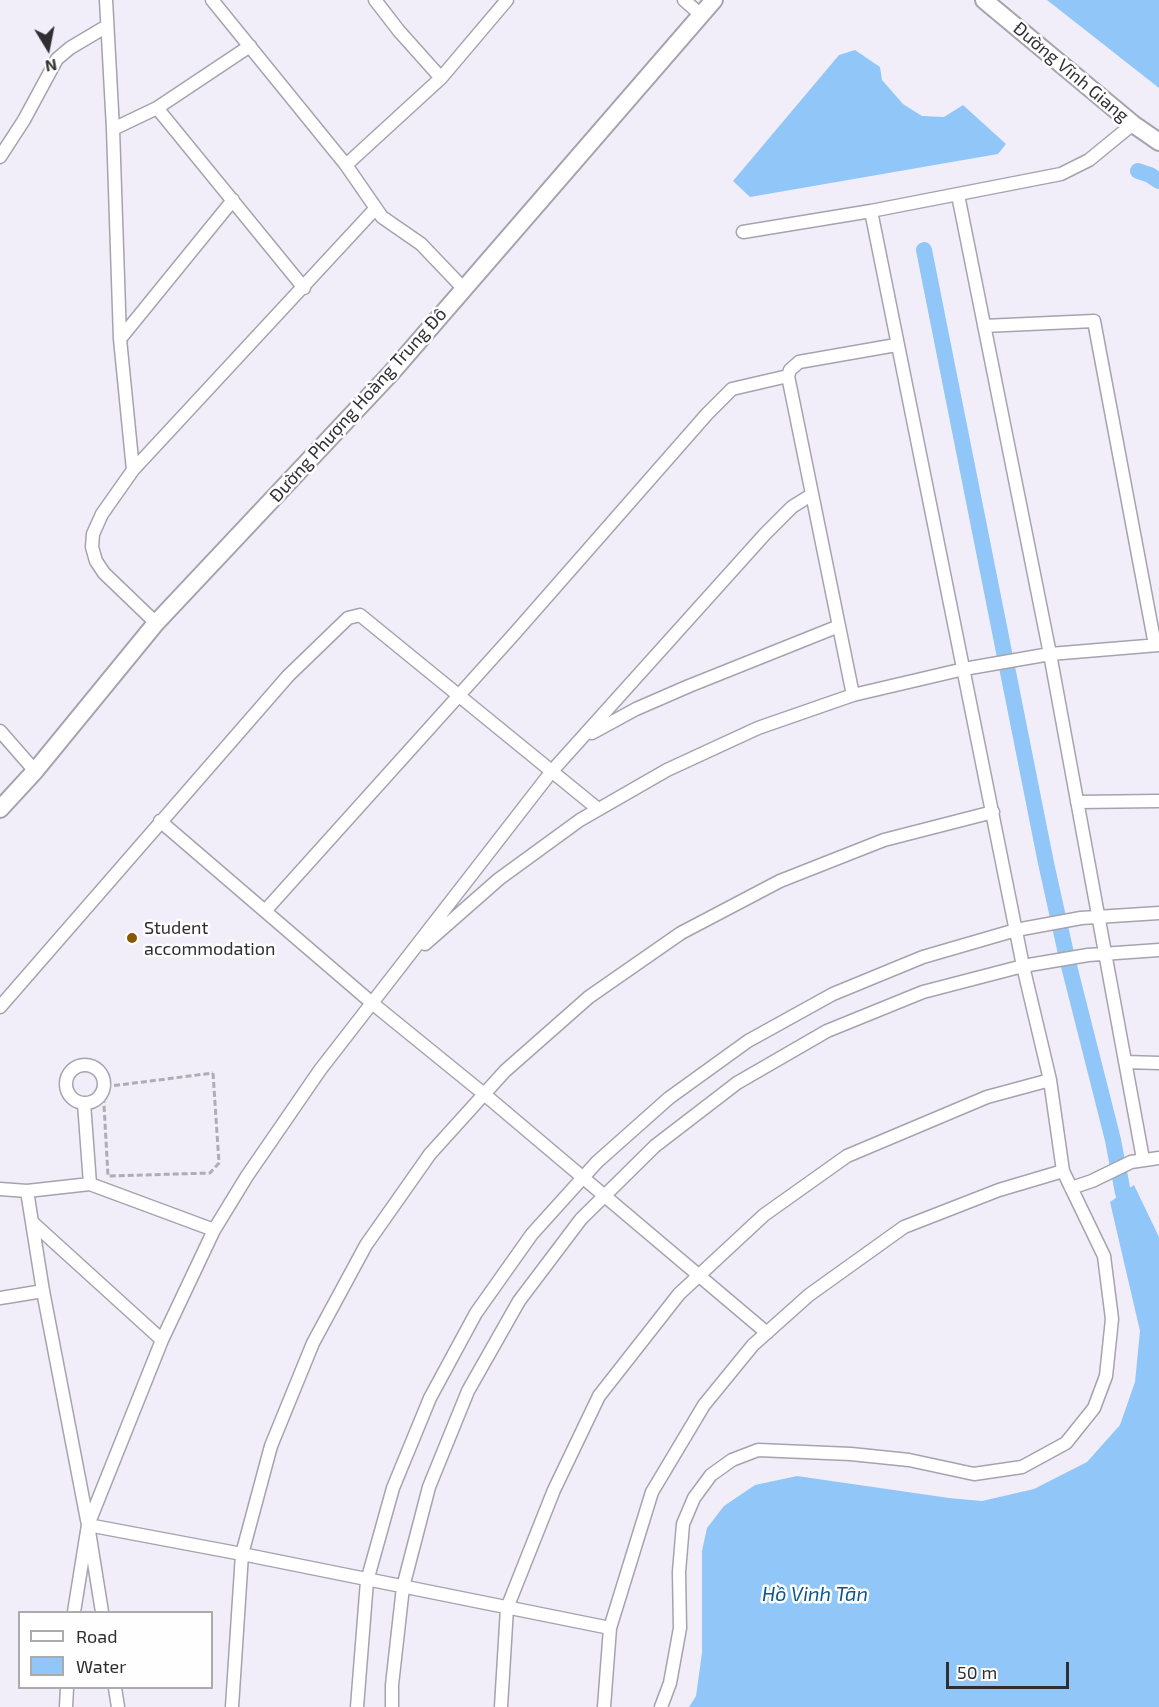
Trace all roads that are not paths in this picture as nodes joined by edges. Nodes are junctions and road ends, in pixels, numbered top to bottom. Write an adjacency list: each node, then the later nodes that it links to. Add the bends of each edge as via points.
1 (106, 0): 9 (street)
2 (212, 0): 10 (street)
3 (375, 0): 11 (street)
4 (507, 0): 11 (street)
5 (684, 0): 8 (street)
6 (714, 0): 8 (street, Đường Phượng Hoàng Trung Đô)
7 (984, 0): 13 (street, Đường Vĩnh Giang)
8 (701, 15): 24 (street, Đường Phượng Hoàng Trung Đô)
9 (107, 26): 14 (street); 16 (street, via 57,59)
10 (250, 46): 12 (street); 17 (street)
11 (441, 78): 17 (street)
12 (158, 108): 14 (street); 19 (street)
13 (1133, 124): 15 (street, Đường Vĩnh Giang); 18 (street, via 1075,169 1044,179)
14 (113, 129): 26 (street)
15 (1159, 142)
16 (0, 157)
17 (346, 165): 20 (street)
18 (958, 195): 21 (street); 25 (street)
19 (233, 200): 23 (street); 26 (street)
20 (375, 209): 23 (street); 24 (street, via 388,223 422,244)
21 (871, 211): 22 (street); 27 (street)
22 (743, 232)
23 (304, 288): 29 (street)
24 (463, 288): 31 (street, Đường Phượng Hoàng Trung Đô, via 392,372)
25 (984, 326): 33 (street, via 1094,321); 34 (street)
26 (120, 339): 29 (street)
27 (896, 345): 28 (street, via 799,362); 35 (street)
28 (788, 376): 30 (street); 36 (street, via 732,389)
29 (133, 470): 31 (street, via 102,514 92,547 104,573)
30 (811, 495): 32 (street); 39 (street, via 792,507 765,534)
31 (156, 623): 40 (street, Đường Phượng Hoàng Trung Đô)
32 (838, 626): 37 (street); 39 (street, via 678,690)
33 (1157, 645): 34 (street)
34 (1050, 654): 35 (street); 43 (street)
35 (964, 669): 37 (street); 46 (street)
36 (459, 694): 41 (street); 47 (street, via 360,615 348,618 288,675); 48 (street)
37 (853, 695): 45 (street, via 712,748)
38 (0, 730): 40 (street)
39 (582, 738): 41 (street)
40 (35, 771): 44 (street, Đường Phượng Hoàng Trung Đô)
41 (552, 771): 45 (street); 55 (street)
42 (1159, 801): 43 (street)
43 (1077, 802): 50 (street)
44 (0, 809)
45 (598, 809): 55 (street, via 499,879)
46 (993, 812): 51 (street); 61 (street, via 884,840 780,881 681,933 589,997)
47 (160, 821): 48 (street); 57 (street)
48 (265, 911): 56 (street)
49 (1159, 913): 50 (street)
50 (1098, 917): 51 (street); 53 (street)
51 (1016, 930): 54 (street); 66 (street, via 923,957 843,990 748,1041 669,1098)
52 (1159, 950): 53 (street)
53 (1105, 954): 54 (street); 58 (street)
54 (1023, 966): 60 (street); 71 (street, via 923,992 827,1031 737,1083 655,1146)
55 (389, 982): 56 (street)
56 (372, 1003): 61 (street); 73 (street, via 247,1176)
57 (0, 1007)
58 (1125, 1062): 59 (street); 64 (street)
59 (1159, 1063)
60 (1050, 1080): 65 (street); 74 (street, via 987,1097 847,1156 764,1215)
61 (484, 1094): 66 (street); 80 (street, via 430,1154 366,1245 313,1343 271,1446)
62 (84, 1103): 62 (street, via 72,1098 66,1080 73,1070 85,1065 96,1069 103,1087 100,1096); 67 (street)
63 (1159, 1158): 64 (street)
64 (1137, 1160): 68 (street)
65 (1062, 1171): 68 (street); 77 (street, via 999,1190 904,1227 809,1294)
66 (582, 1178): 71 (street); 81 (street, via 532,1234 476,1313 430,1398 393,1488)
67 (90, 1184): 70 (street); 73 (street)
68 (1071, 1188): 96 (street, via 1104,1256 1112,1318 1106,1376 1094,1408 1066,1443 1022,1467 974,1473 909,1460 758,1450 732,1460 711,1475 694,1498 683,1524 680,1628 670,1683)
69 (0, 1189): 70 (street)
70 (27, 1191): 72 (street)
71 (605, 1196): 74 (street); 82 (street, via 581,1219 519,1301 468,1391 429,1487)
72 (32, 1222): 75 (street); 78 (street)
73 (214, 1230): 78 (street)
74 (700, 1275): 77 (street); 83 (street, via 679,1294 599,1396 554,1490)
75 (43, 1291): 76 (street); 79 (street)
76 (0, 1298)
77 (767, 1333): 86 (street, via 704,1405 652,1492)
78 (162, 1340): 79 (street)
79 (88, 1525): 80 (street); 84 (street); 85 (street)
80 (242, 1554): 81 (street); 91 (street)
81 (367, 1581): 82 (street); 92 (street)
82 (403, 1587): 83 (street); 93 (street)
83 (507, 1608): 86 (street); 94 (street)
84 (74, 1611)
85 (102, 1611)
86 (610, 1628): 95 (street)
87 (67, 1689): 89 (street)
88 (115, 1689): 90 (street)
89 (66, 1707)
90 (118, 1707)
91 (232, 1707)
92 (357, 1707)
93 (392, 1707)
94 (501, 1707)
95 (604, 1707)
96 (661, 1707)

